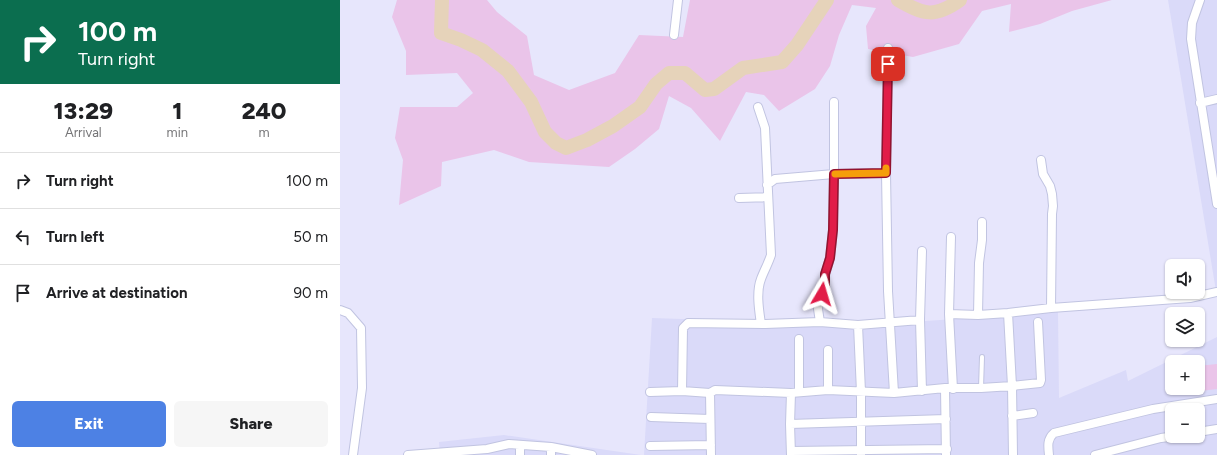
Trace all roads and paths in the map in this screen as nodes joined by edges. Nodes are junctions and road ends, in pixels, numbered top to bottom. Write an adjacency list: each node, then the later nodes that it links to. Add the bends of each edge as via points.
1 (678, 0): 3 (street)
2 (1200, 0): 7 (street, via 1192,23 1191,39)
3 (674, 35)
4 (888, 48): 10 (street)
5 (1217, 99): 7 (street)
6 (834, 102): 11 (street)
7 (1200, 103): 15 (street)
8 (758, 107): 12 (street, via 764,128)
9 (1041, 160): 20 (street, via 1043,174 1050,186 1053,206)
10 (886, 173): 11 (street); 27 (street)
11 (834, 174): 12 (street, via 775,179); 26 (street, via 833,230 825,286 818,309)
12 (767, 185): 13 (street)
13 (768, 197): 14 (street); 29 (street, via 771,255 759,287)
14 (739, 198)
15 (1217, 204)
16 (982, 222): 24 (street)
17 (951, 237): 23 (street)
18 (922, 251): 25 (street)
19 (1217, 292): 20 (street, via 1190,298)
20 (1051, 308): 22 (street)
21 (340, 310): 66 (street, via 348,313 361,328 362,388)
22 (1008, 313): 24 (street); 34 (street)
23 (949, 314): 24 (street); 36 (street)
24 (978, 315)
25 (920, 320): 27 (street); 39 (street)
26 (820, 322): 29 (street); 30 (street)
27 (889, 322): 30 (street); 44 (street)
28 (1038, 322): 34 (street, via 1040,383)
29 (761, 324): 38 (street, via 685,325)
30 (858, 326): 41 (street)
31 (798, 339): 43 (street)
32 (828, 350): 37 (street)
33 (982, 357): 35 (lane)
34 (1012, 386): 35 (street); 47 (street)
35 (981, 388): 36 (street)
36 (949, 389): 39 (street); 50 (street)
37 (828, 390): 41 (street); 43 (street)
38 (682, 391): 40 (street); 42 (street)
39 (922, 391): 44 (street)
40 (650, 392)
41 (861, 392): 44 (street); 51 (street)
42 (710, 393): 43 (street, via 715,390); 49 (street)
43 (795, 393): 52 (street)
44 (894, 393)
45 (1217, 399): 72 (street, via 1153,409 1054,433 1048,442)
46 (1033, 413): 47 (street)
47 (1012, 416): 71 (street)
48 (651, 417): 49 (street)
49 (710, 419): 57 (street)
50 (946, 419): 51 (street); 61 (street)
51 (861, 422): 52 (street); 63 (street)
52 (790, 424): 62 (street)
53 (1217, 429): 54 (street)
54 (1205, 431)
55 (1165, 437): 73 (street)
56 (520, 445): 59 (street); 60 (street, via 508,444); 68 (street)
57 (711, 445): 58 (street); 70 (street)
58 (650, 446)
59 (551, 451): 65 (street)
60 (487, 452): 64 (street)
61 (947, 452): 63 (street)
62 (791, 453): 63 (street)
63 (861, 453)
64 (453, 454): 67 (street)
65 (580, 454): 69 (street)
66 (353, 455)
67 (408, 455)
68 (520, 455)
69 (592, 455)
70 (711, 455)
71 (1013, 455)
72 (1049, 455)
73 (1095, 455)

